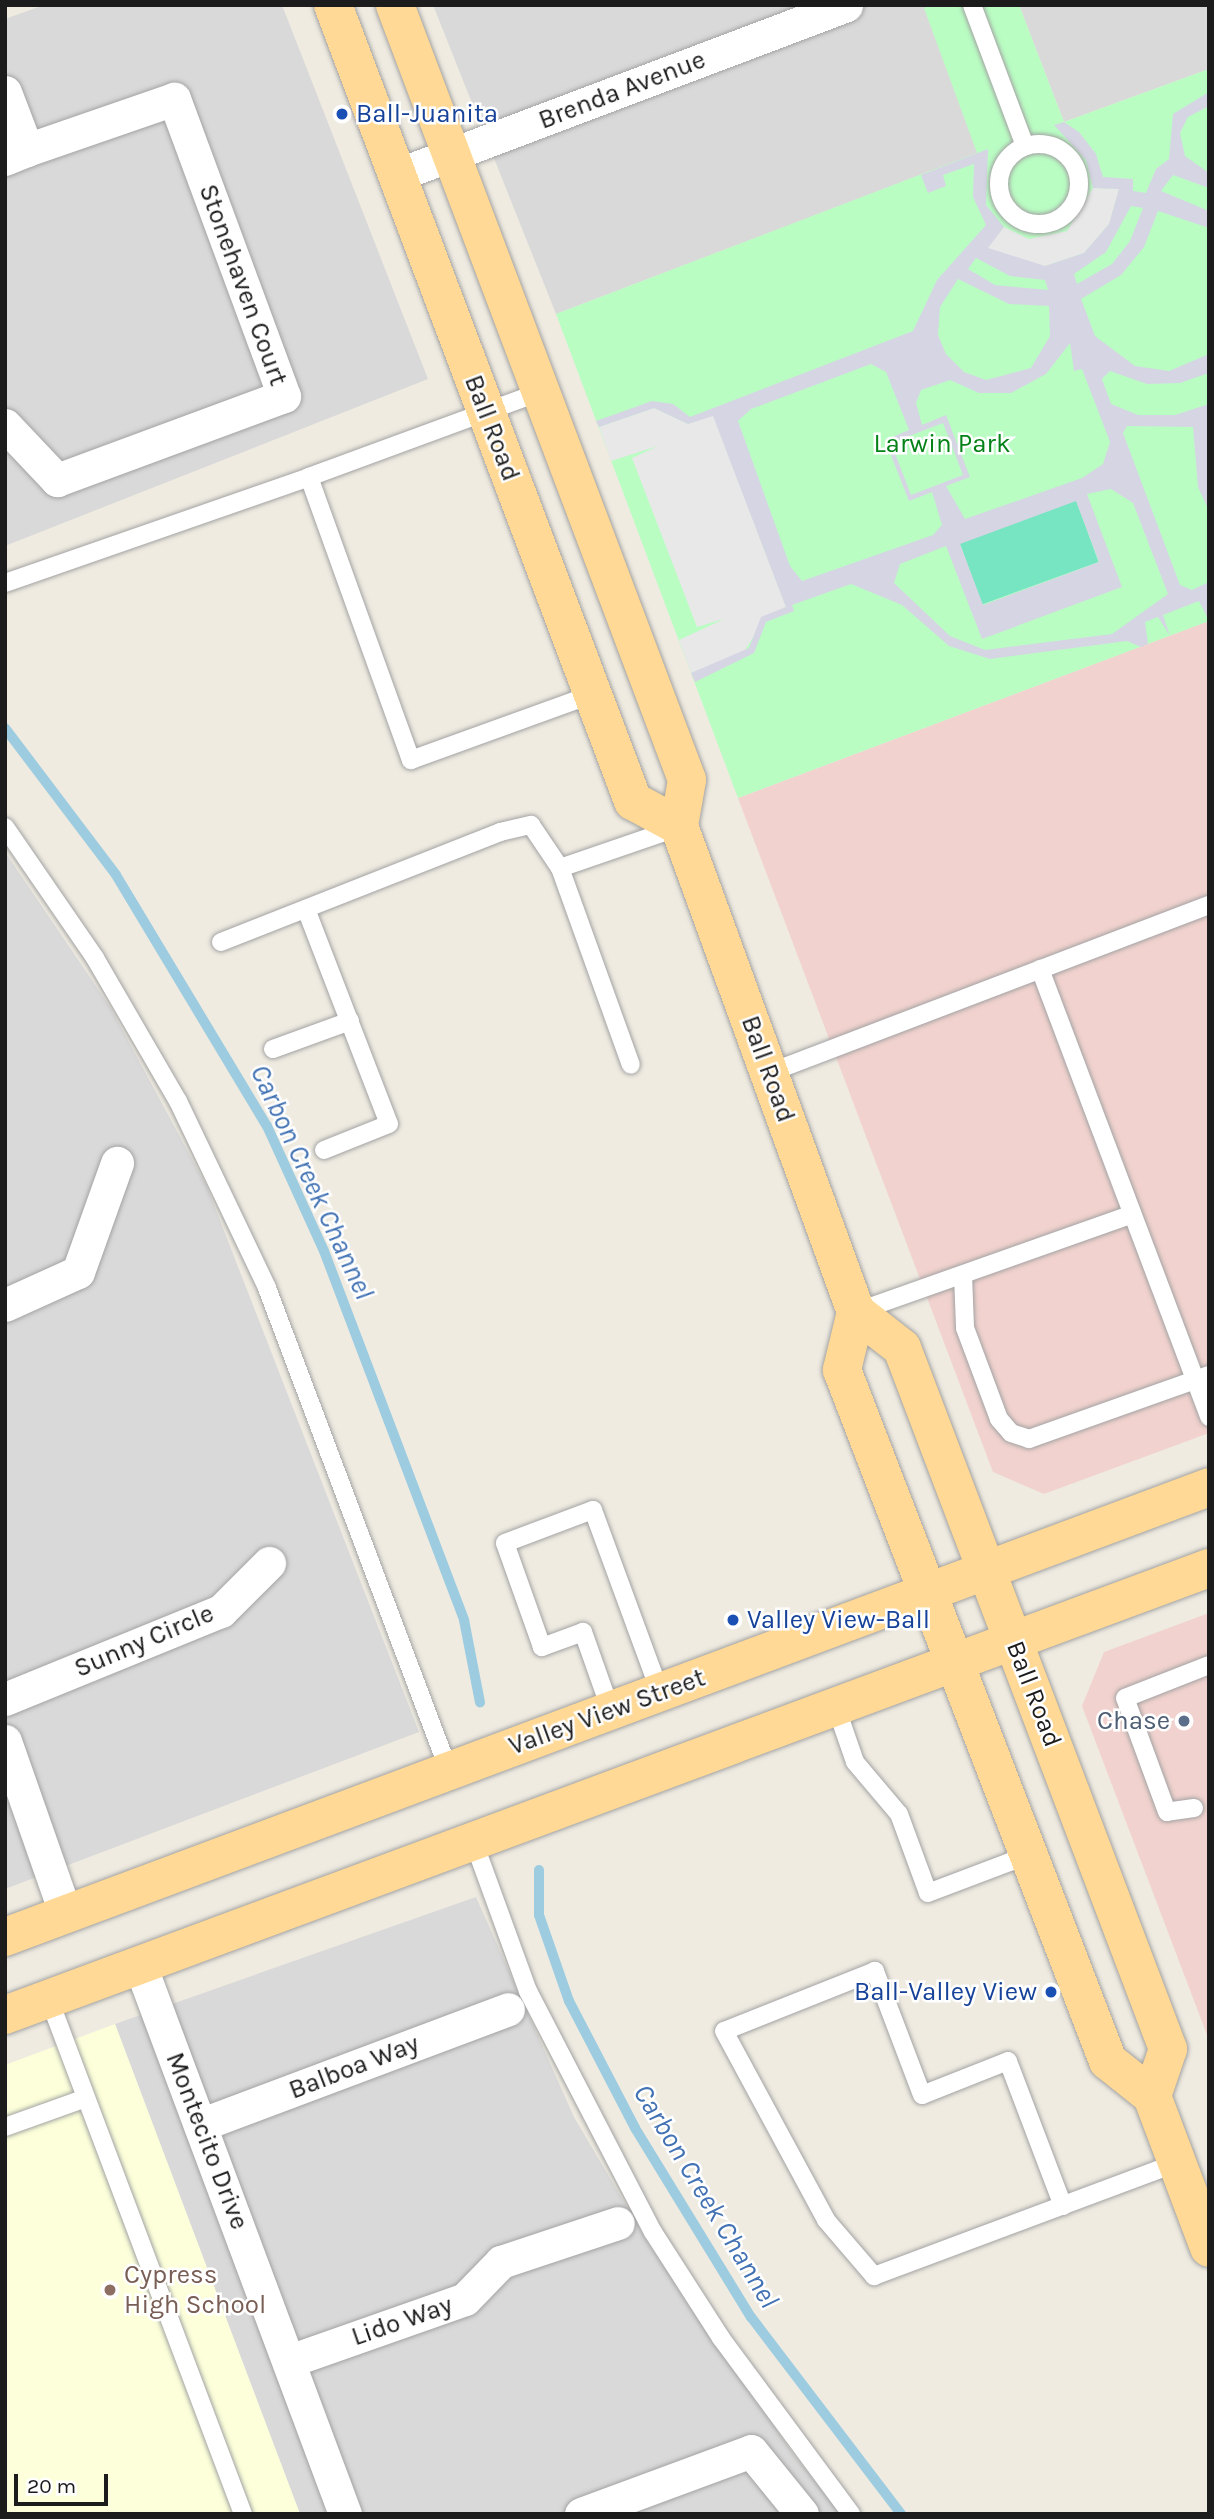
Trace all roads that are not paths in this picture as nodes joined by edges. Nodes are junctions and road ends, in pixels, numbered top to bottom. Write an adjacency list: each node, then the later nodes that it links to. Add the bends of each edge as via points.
1 (333, 5): 9 (main road, Ball Road)
2 (394, 5): 8 (main road, Ball Road)
3 (846, 5): 8 (street, Brenda Avenue)
4 (972, 5): 6 (lane)
5 (5, 92): 7 (street)
6 (1025, 146): 6 (lane, via 1000,173 1002,199 1030,223 1056,220 1075,202 1073,163 1052,146)
7 (16, 155): 12 (street, Stonehaven Court, via 174,99 284,396 57,480)
8 (451, 155): 9 (street, Brenda Avenue); 10 (main road, Ball Road)
9 (397, 176): 11 (main road, Ball Road)
10 (540, 392): 11 (lane); 17 (main road, Ball Road, via 687,780)
11 (486, 412): 13 (lane); 15 (main road, Ball Road)
12 (5, 425)
13 (309, 477): 14 (lane); 15 (lane, via 411,760)
14 (5, 583)
15 (593, 694): 17 (main road, Ball Road, via 633,801)
16 (5, 827): 48 (lane, via 95,958 178,1101 267,1288)
17 (679, 827): 18 (lane); 26 (main road, Ball Road)
18 (560, 868): 20 (lane, via 531,825); 25 (lane)
19 (1209, 905): 22 (lane)
20 (306, 909): 21 (lane); 23 (lane)
21 (221, 942)
22 (1040, 969): 26 (lane); 29 (lane)
23 (350, 1021): 24 (lane); 27 (lane, via 389,1124)
24 (273, 1049)
25 (631, 1065)
26 (769, 1073): 32 (main road, Ball Road)
27 (324, 1150)
28 (117, 1163): 31 (street, via 78,1272)
29 (1132, 1214): 30 (lane); 33 (lane)
30 (963, 1275): 32 (lane); 33 (lane, via 965,1328 990,1399 1011,1433 1029,1440)
31 (5, 1305)
32 (856, 1312): 38 (main road, Ball Road, via 902,1348); 39 (main road, via 842,1370)
33 (1202, 1378): 34 (lane)
34 (1209, 1416)
35 (1209, 1487): 38 (main road, Valley View Street)
36 (269, 1563): 44 (street, Sunny Circle, via 221,1611)
37 (1209, 1568): 40 (main road)
38 (986, 1570): 39 (main road, Valley View Street); 40 (main road, Ball Road)
39 (927, 1593): 41 (main road); 43 (main road, Valley View Street)
40 (1013, 1641): 41 (main road); 58 (main road, Ball Road, via 1168,2049)
41 (954, 1663): 45 (main road); 51 (main road)
42 (1209, 1665): 49 (lane, via 1125,1698 1167,1812)
43 (660, 1692): 46 (main road, Valley View Street); 46 (lane, via 593,1510 505,1543 542,1647 583,1632)
44 (5, 1699)
45 (836, 1707): 50 (main road); 51 (lane, via 855,1762 899,1814 928,1893)
46 (611, 1711): 48 (main road, Valley View Street)
47 (5, 1741): 52 (street)
48 (449, 1771): 52 (main road, Valley View Street)
49 (1194, 1808)
50 (473, 1840): 54 (main road); 71 (lane, via 528,1991 653,2232 721,2338)
51 (1028, 1855): 58 (main road, via 1108,2061)
52 (66, 1915): 53 (main road, Valley View Street)
53 (5, 1937)
54 (140, 1965): 55 (main road); 60 (street, Montecito Drive)
55 (49, 1999): 57 (main road); 59 (lane)
56 (508, 2009): 60 (street, Balboa Way)
57 (5, 2015)
58 (1152, 2096): 62 (main road)
59 (83, 2099): 61 (lane); 67 (lane)
60 (200, 2125): 66 (street, Montecito Drive)
61 (5, 2127)
62 (1177, 2163): 63 (lane); 65 (main road)
63 (1063, 2206): 63 (lane, via 874,2276 826,2220 724,2031 875,1971 922,2095 1008,2062)
64 (618, 2223): 66 (street, Lido Way, via 501,2262 465,2299)
65 (1209, 2248)
66 (292, 2360): 68 (street, Montecito Drive)
67 (243, 2514)
68 (345, 2514)
69 (581, 2514): 70 (street, via 751,2451)
70 (802, 2514)
71 (851, 2514)

